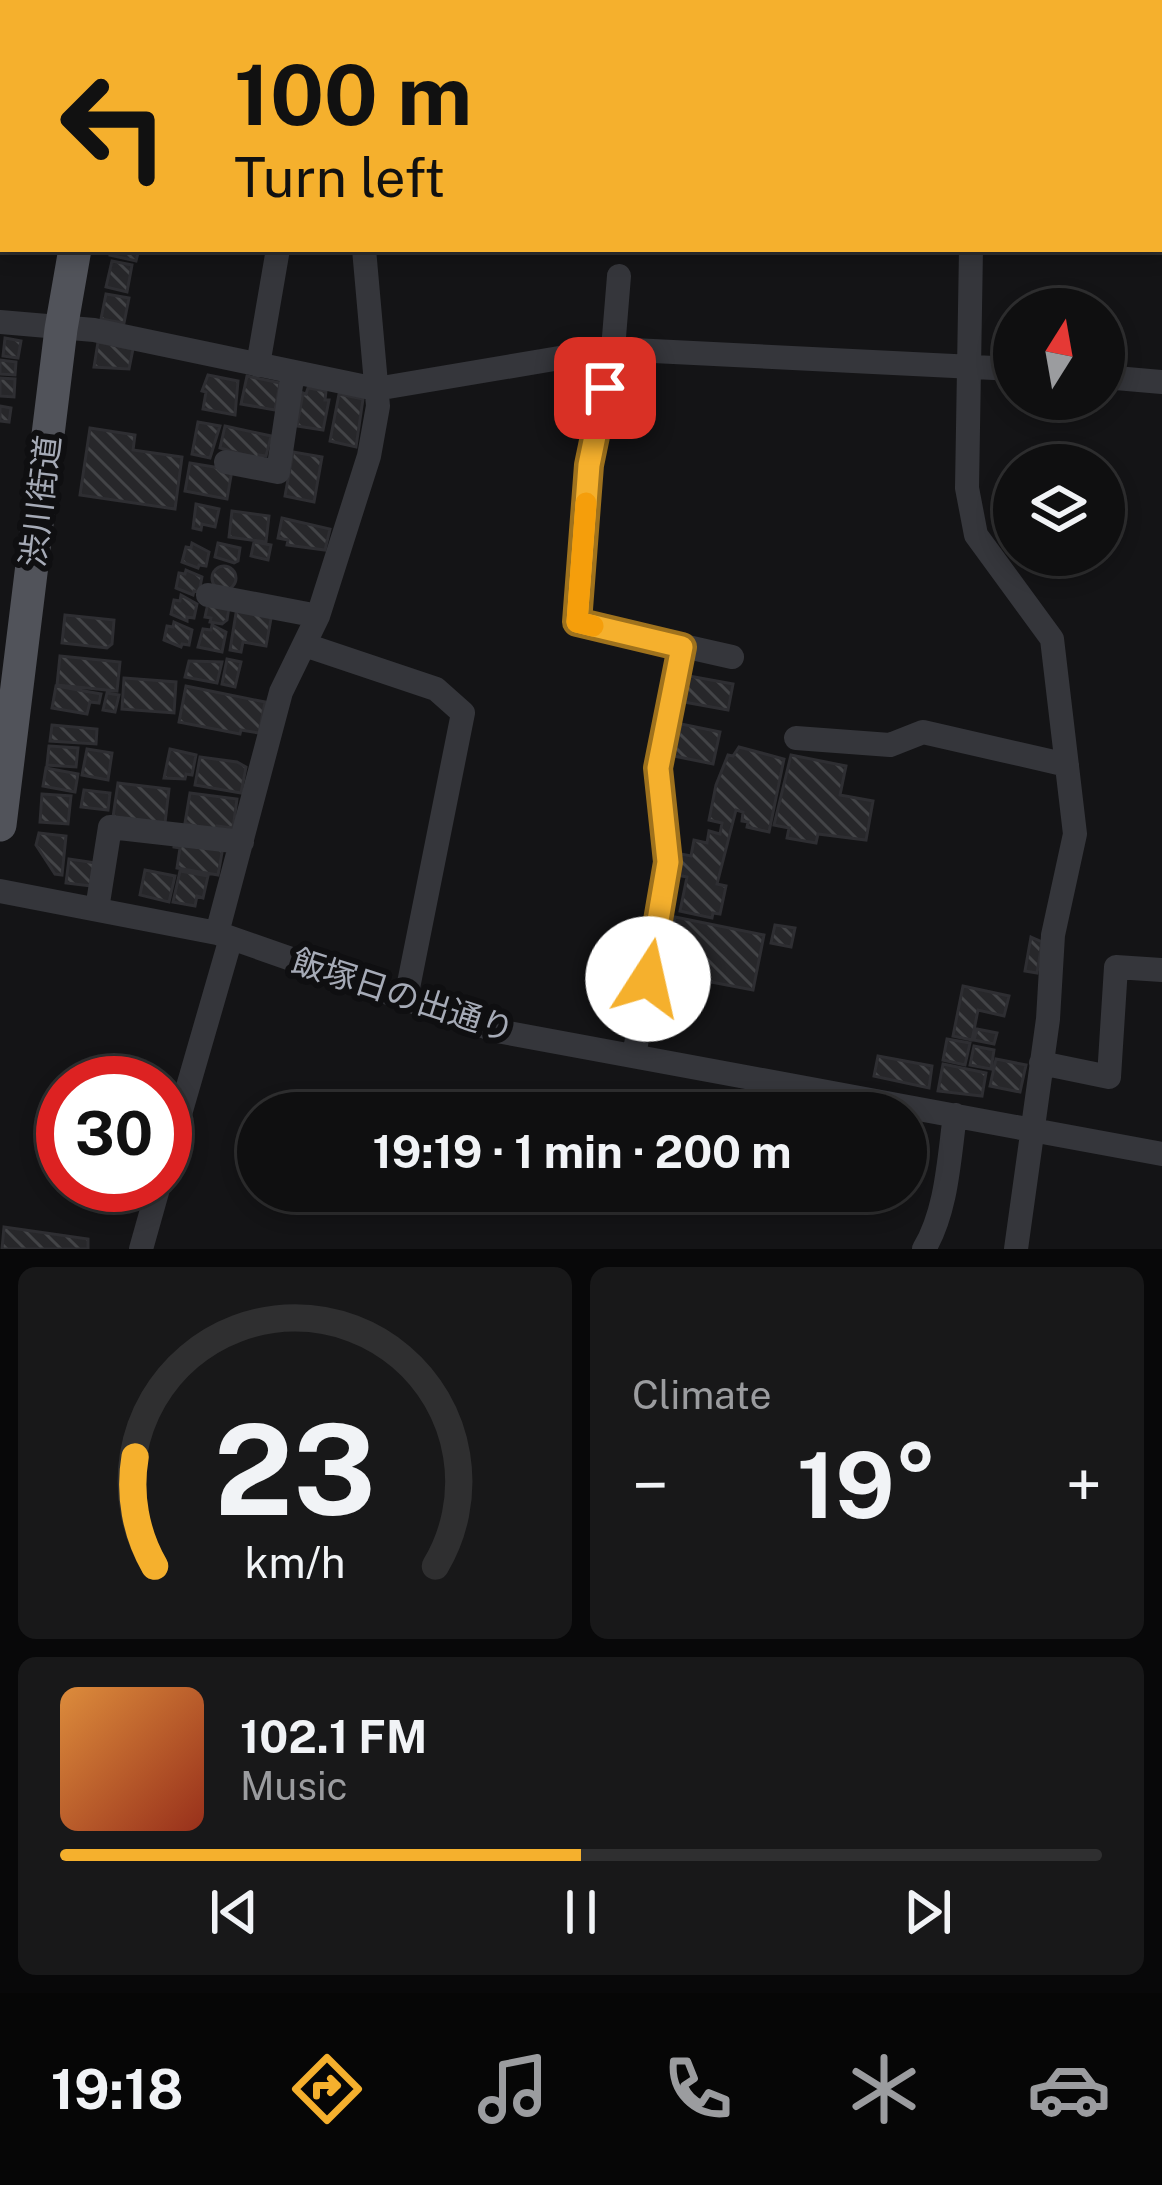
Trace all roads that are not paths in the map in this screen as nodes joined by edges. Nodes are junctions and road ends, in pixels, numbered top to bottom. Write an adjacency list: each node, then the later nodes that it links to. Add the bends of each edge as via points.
1 (74, 252): 7 (main road, 渋川街道)
2 (277, 252): 9 (street)
3 (364, 252): 15 (street)
4 (971, 252): 10 (street)
5 (619, 276): 8 (street)
6 (0, 322): 7 (street)
7 (61, 329): 9 (street); 24 (main road, 渋川街道)
8 (613, 349): 10 (street); 15 (street); 20 (street, via 589,465 577,622)
9 (258, 365): 12 (street)
10 (967, 365): 11 (street); 23 (street, via 967,488 976,536 1052,638)
11 (993, 368)
12 (293, 372): 15 (street); 16 (street, via 278,472)
13 (1125, 379): 14 (street)
14 (1162, 382)
15 (376, 389): 18 (street, via 369,456)
16 (226, 462)
17 (208, 595): 18 (street)
18 (317, 616): 19 (street)
19 (305, 645): 25 (street, via 281,692); 30 (street, via 436,689 463,713)
20 (682, 647): 21 (street); 31 (street, via 658,768 668,862)
21 (732, 657)
22 (796, 738): 23 (street, via 890,745 923,733)
23 (1067, 764): 33 (street, via 1075,834 1053,935)
24 (0, 825)
25 (242, 842): 27 (street, via 110,827); 28 (street)
26 (0, 891): 27 (street, 飯塚日の出通り)
27 (97, 909): 28 (street, 飯塚日の出通り)
28 (224, 935): 30 (street, 飯塚日の出通り); 32 (street)
29 (1162, 970): 33 (street, via 1116,967 1109,1077)
30 (406, 998): 31 (street, 飯塚日の出通り, via 497,1030)
31 (634, 1056): 34 (street, 飯塚日の出通り)
32 (192, 1060)
33 (1041, 1063): 35 (street)
34 (955, 1115): 35 (street, 飯塚日の出通り); 39 (street)
35 (1031, 1129): 36 (street, 飯塚日の出通り); 40 (street)
36 (1162, 1154)
37 (152, 1212): 38 (street)
38 (140, 1249)
39 (924, 1249)
40 (1016, 1249)

